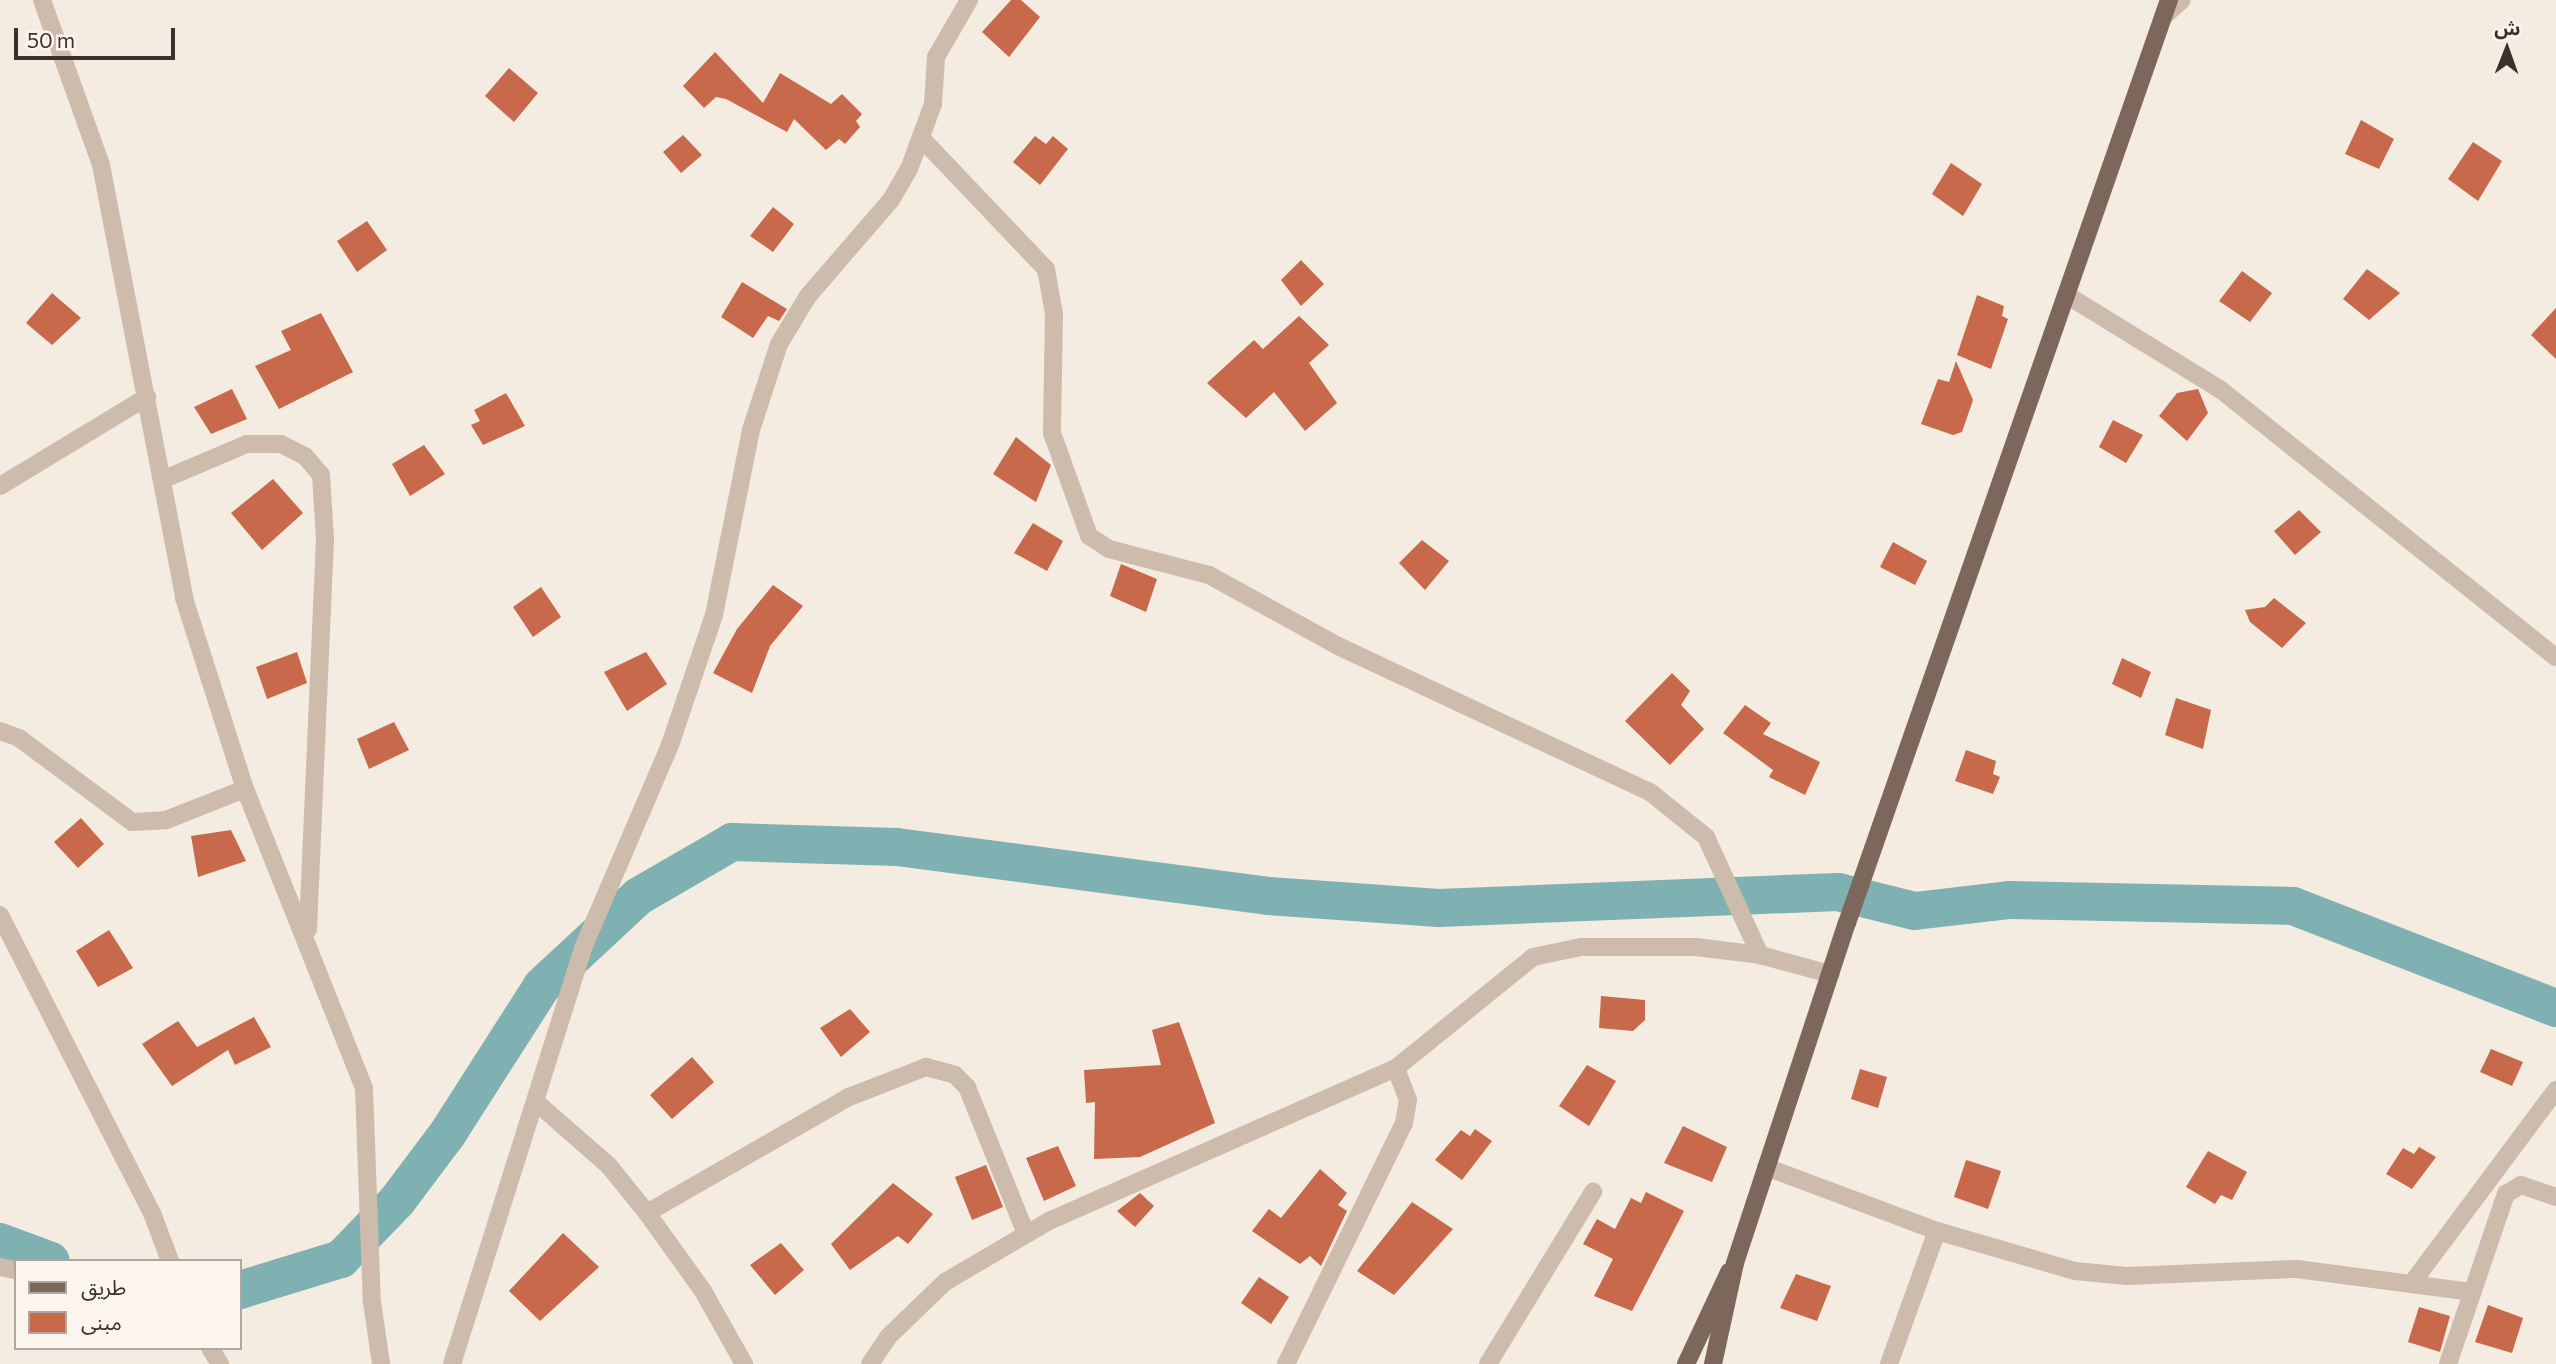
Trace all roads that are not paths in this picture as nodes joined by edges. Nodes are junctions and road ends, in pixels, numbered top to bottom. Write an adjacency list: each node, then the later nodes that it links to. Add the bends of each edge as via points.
1 (42, 0): 7 (street, via 101,165)
2 (969, 0): 5 (street, via 936,57)
3 (2182, 0): 4 (street)
4 (2166, 8): 6 (main road)
5 (923, 140): 15 (street, via 1046,269 1054,300 1052,433 1089,536 1109,549 1209,575 1338,646 1650,792 1706,837); 19 (street, via 891,200 808,296 779,344 751,430 709,628 670,745 583,948)
6 (2070, 297): 10 (street, via 2221,390); 16 (main road)
7 (147, 397): 8 (street); 9 (street)
8 (162, 480): 12 (street, via 184,598); 14 (street, via 247,444 281,444 305,456 321,475 325,539)
9 (0, 486)
10 (2556, 657)
11 (0, 732): 12 (street, via 19,738 132,822 166,820)
12 (245, 789): 14 (street)
13 (0, 915): 26 (street, via 152,1213)
14 (308, 937): 30 (street, via 364,1088 372,1302)
15 (1760, 955): 16 (street); 17 (street, via 1581,947 1533,957)
16 (1830, 974): 20 (main road)
17 (1396, 1068): 25 (street); 34 (street, via 1408,1100 1404,1123)
18 (2556, 1090): 28 (street)
19 (536, 1102): 23 (street, via 609,1166); 31 (street)
20 (1766, 1167): 24 (street); 27 (main road)
21 (1593, 1192): 35 (street)
22 (2556, 1197): 29 (street, via 2521,1185 2509,1190)
23 (647, 1213): 25 (street, via 849,1097 926,1067 955,1075 967,1087); 32 (street, via 703,1291)
24 (1937, 1231): 28 (street, via 2076,1271 2127,1276 2297,1269); 38 (street)
25 (1026, 1234): 33 (street, via 945,1282)
26 (169, 1259)
27 (1735, 1262): 36 (main road); 37 (main road)
28 (2415, 1279): 29 (street)
29 (2472, 1292): 39 (street)
30 (381, 1364)
31 (452, 1364)
32 (744, 1364)
33 (870, 1364)
34 (1286, 1364)
35 (1488, 1364)
36 (1686, 1364)
37 (1713, 1364)
38 (1889, 1364)
39 (2448, 1364)

